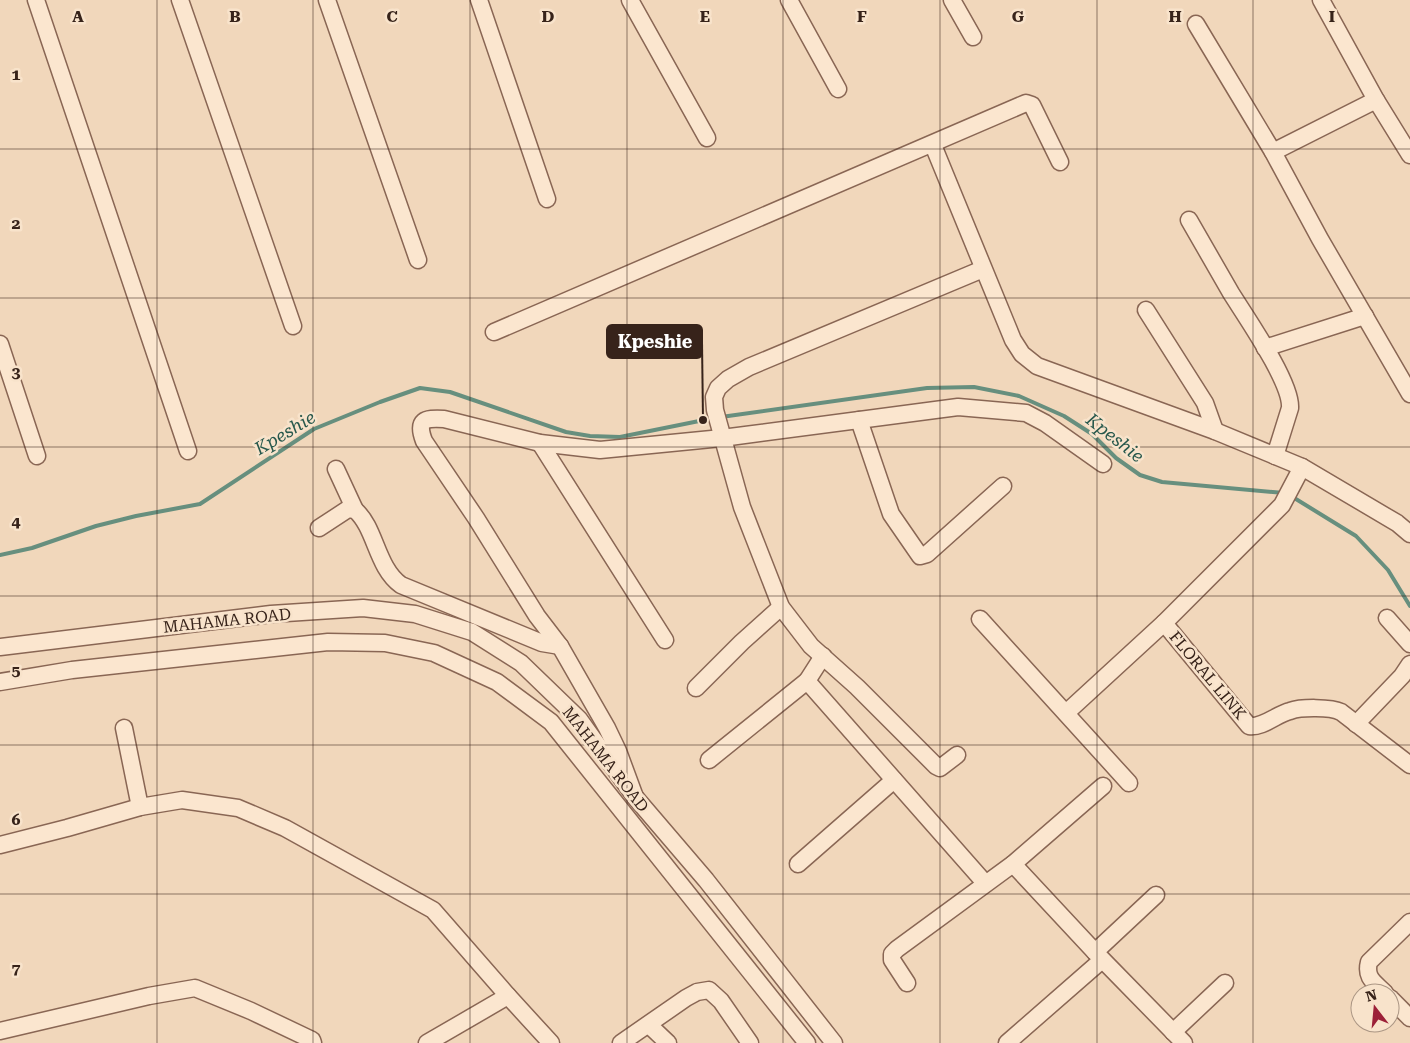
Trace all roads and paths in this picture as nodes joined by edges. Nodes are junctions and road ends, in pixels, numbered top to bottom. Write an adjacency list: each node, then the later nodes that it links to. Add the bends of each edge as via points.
1 (36, 0): 33 (street)
2 (180, 0): 24 (street)
3 (327, 0): 20 (street)
4 (480, 0): 18 (street)
5 (630, 0): 13 (street)
6 (789, 0): 11 (street)
7 (952, 0): 10 (street)
8 (1320, 0): 12 (street)
9 (1196, 24): 15 (street)
10 (973, 36)
11 (838, 89)
12 (1376, 100): 15 (street); 16 (street)
13 (707, 138)
14 (933, 145): 17 (street, via 1026,103 1036,111); 21 (street); 25 (street)
15 (1273, 152): 23 (street)
16 (1410, 155)
17 (1060, 162)
18 (547, 199)
19 (1189, 220): 27 (street)
20 (418, 260)
21 (983, 269): 30 (street, via 1014,340 1022,354 1037,366); 31 (street, via 749,367 728,379 714,397)
22 (1146, 310): 30 (street, via 1205,403)
23 (1365, 316): 27 (street); 28 (street)
24 (293, 326)
25 (494, 332)
26 (0, 344): 34 (street)
27 (1265, 348): 35 (street, via 1290,401)
28 (1410, 394)
29 (859, 420): 31 (street); 36 (street, via 958,406 1026,413 1046,423); 39 (street, via 891,514 920,556 927,554)
30 (1215, 431): 35 (street)
31 (720, 433): 32 (street, via 600,450); 43 (street, via 742,507)
32 (540, 443): 47 (street); 49 (street, via 444,419 424,420 421,425 424,441 537,616)
33 (188, 451)
34 (37, 456)
35 (1275, 456): 37 (street)
36 (1103, 464)
37 (1302, 467): 42 (street); 46 (street, FLORAL LINK, via 1282,505)
38 (336, 469): 40 (street)
39 (1003, 486)
40 (355, 510): 41 (street, via 348,509); 49 (street, via 390,576 401,585 542,644)
41 (319, 528)
42 (1410, 534)
43 (781, 607): 51 (street, via 811,646); 55 (street)
44 (1387, 618): 48 (street)
45 (980, 619): 56 (street)
46 (1164, 622): 56 (street, FLORAL LINK); 57 (street, FLORAL LINK, via 1249,726 1303,709 1334,709)
47 (665, 640)
48 (1410, 644)
49 (560, 646): 65 (street, via 607,728)
50 (0, 647): 65 (street, MAHAMA ROAD, via 271,614 363,608 415,614 472,632 521,663 579,719)
51 (823, 656): 53 (street); 59 (street, via 936,766 940,768)
52 (1410, 664): 57 (street)
53 (807, 681): 60 (street); 62 (street)
54 (0, 682): 89 (street, MAHAMA ROAD, via 72,670 328,642 385,643 434,653 497,682 551,722)
55 (696, 688)
56 (1066, 713): 63 (street)
57 (1356, 724): 61 (street, FLORAL LINK)
58 (124, 728): 66 (street)
59 (956, 755)
60 (710, 760)
61 (1410, 766)
62 (894, 780): 68 (street); 70 (street)
63 (1129, 783)
64 (1103, 786): 69 (street)
65 (635, 797): 90 (street, MAHAMA ROAD, via 706,880)
66 (140, 807): 67 (street); 77 (street, via 182,800 238,808 285,828 433,910)
67 (0, 845)
68 (798, 864)
69 (1013, 864): 70 (street); 73 (street)
70 (985, 883): 74 (street, via 892,954 892,960)
71 (1156, 895): 73 (street)
72 (1410, 922): 76 (street, via 1369,962 1367,970)
73 (1098, 956): 82 (street); 91 (street)
74 (907, 983)
75 (1225, 983): 82 (street)
76 (1375, 983)
77 (508, 996): 84 (street); 85 (street)
78 (1400, 1008): 79 (street)
79 (1410, 1018)
80 (649, 1025): 86 (street); 87 (street); 88 (street, via 697,992 709,990 721,1001)
81 (0, 1031): 83 (street, via 195,988 250,1010)
82 (1178, 1037)
83 (313, 1043)
84 (427, 1043)
85 (551, 1043)
86 (621, 1043)
87 (668, 1043)
88 (750, 1043)
89 (807, 1043)
90 (834, 1043)
91 (1007, 1043)

